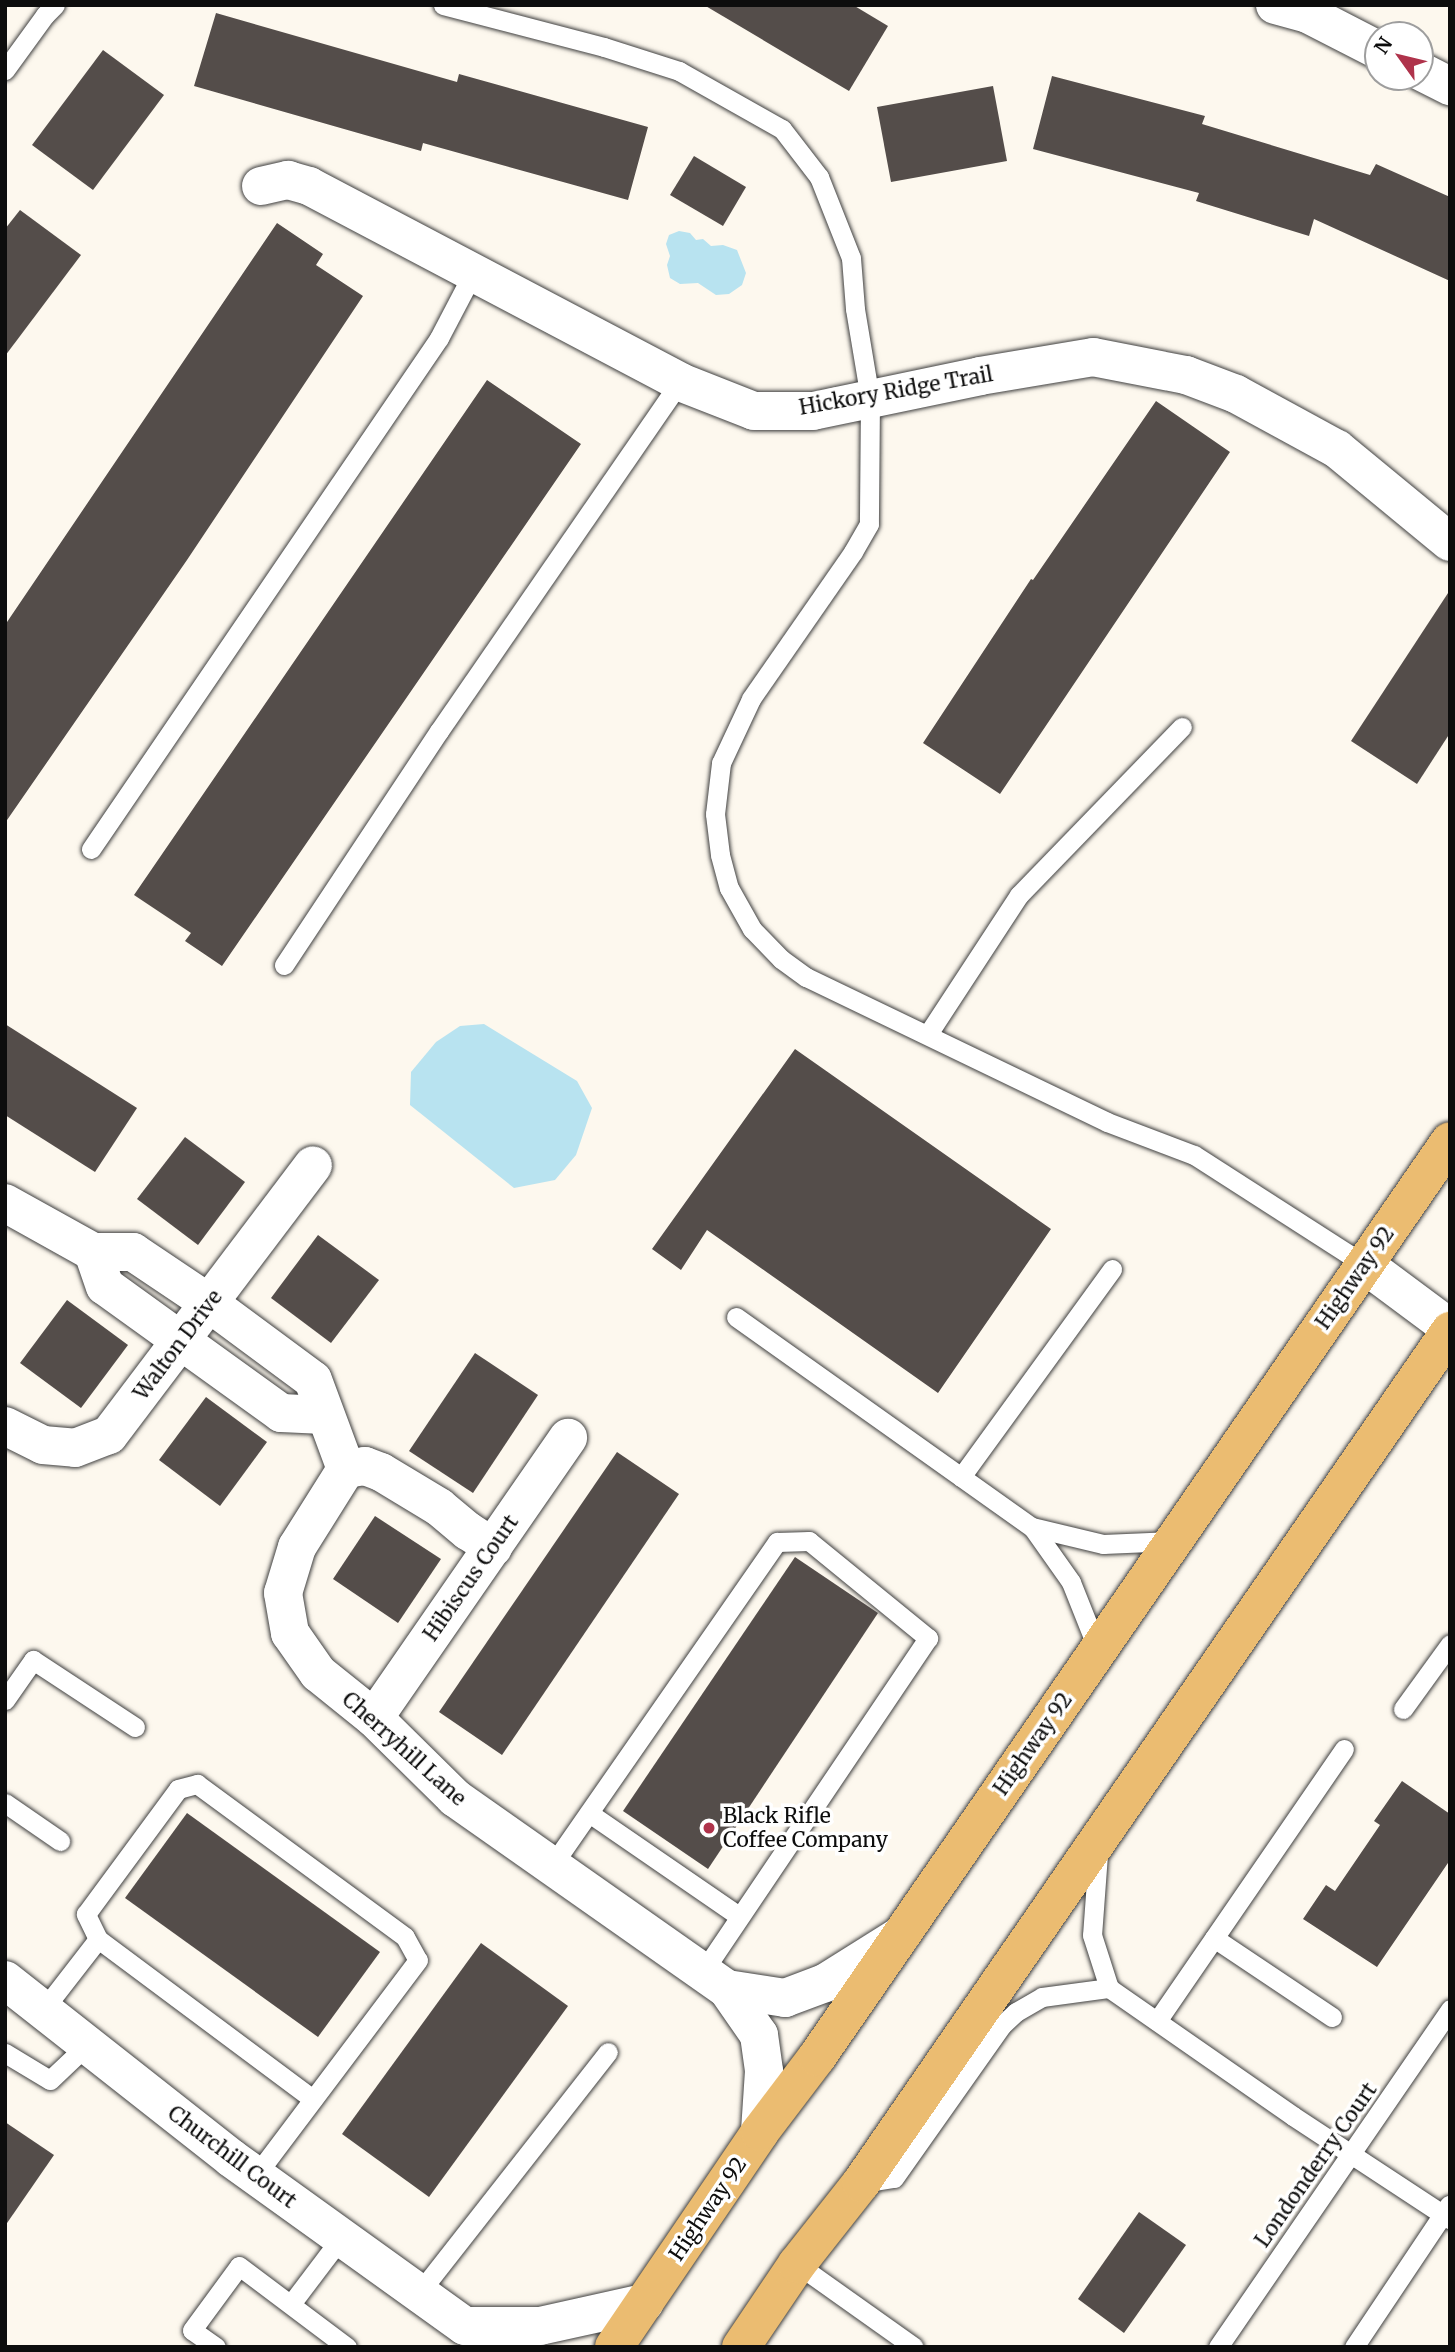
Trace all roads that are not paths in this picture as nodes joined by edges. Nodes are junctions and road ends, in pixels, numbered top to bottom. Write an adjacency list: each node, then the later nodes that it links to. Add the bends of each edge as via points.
1 (55, 5): 5 (lane)
2 (443, 5): 11 (lane, via 679,71 782,129 819,177 851,258)
3 (1275, 5): 4 (street, via 1308,14)
4 (1364, 43)
5 (5, 70)
6 (1434, 78): 7 (street)
7 (1450, 86)
8 (261, 186): 9 (street, Hickory Ridge Trail, via 288,180 309,186)
9 (474, 271): 10 (street, Hickory Ridge Trail); 14 (lane, via 439,338)
10 (680, 382): 11 (street, Hickory Ridge Trail, via 754,411 813,411); 15 (lane)
11 (870, 399): 12 (street, Hickory Ridge Trail, via 1093,357 1186,375 1236,394 1337,449); 16 (lane, via 869,524 737,725 721,763 715,814 729,888 766,945 806,977)
12 (1450, 542)
13 (1182, 727): 16 (lane, via 1019,895)
14 (91, 849)
15 (284, 965)
16 (928, 1034): 21 (lane, via 1107,1122 1194,1155)
17 (1450, 1141): 21 (main road, Highway 92)
18 (313, 1165): 23 (street, Walton Drive)
19 (5, 1203): 20 (street)
20 (93, 1252): 23 (street, via 133,1252); 26 (street, via 105,1286)
21 (1364, 1264): 25 (street); 33 (main road, Highway 92)
22 (1112, 1269): 31 (lane)
23 (209, 1303): 26 (street, Walton Drive); 27 (street, via 313,1380)
24 (736, 1317): 31 (lane)
25 (1450, 1329): 44 (main road)
26 (183, 1341): 27 (street, via 281,1413); 28 (street, Walton Drive, via 109,1435 75,1448 43,1445)
27 (324, 1415): 30 (street)
28 (5, 1426)
29 (568, 1438): 34 (street, Hibiscus Court)
30 (346, 1469): 34 (street, via 365,1466 381,1472); 39 (street, Cherryhill Lane, via 297,1547 283,1593 290,1633 318,1673)
31 (961, 1477): 32 (lane)
32 (1032, 1527): 33 (lane, via 1103,1544); 36 (lane, via 1071,1582)
33 (1174, 1541): 36 (main road, Highway 92)
34 (493, 1547): 39 (street, Hibiscus Court)
35 (1450, 1644): 38 (lane)
36 (1098, 1650): 48 (main road, Highway 92)
37 (5, 1700): 40 (lane, via 33,1660)
38 (1403, 1709)
39 (374, 1718): 46 (street, Cherryhill Lane, via 455,1798)
40 (135, 1727)
41 (1345, 1749): 49 (lane)
42 (5, 1804): 45 (lane)
43 (589, 1813): 46 (lane); 47 (lane); 47 (lane, via 778,1542 809,1541 928,1638)
44 (1101, 1835): 53 (lane, via 1092,1935); 65 (main road)
45 (60, 1841)
46 (551, 1867): 52 (street, Cherryhill Lane)
47 (739, 1916): 52 (lane)
48 (900, 1936): 52 (street, via 825,1983 785,1998); 62 (main road, Highway 92)
49 (1214, 1938): 56 (lane); 57 (lane)
50 (98, 1940): 55 (lane); 61 (lane); 61 (lane, via 86,1914 177,1788 197,1784 405,1937 418,1960)
51 (5, 1980): 55 (street, Churchill Court)
52 (715, 1980): 62 (street, via 759,2035 764,2071)
53 (1109, 1988): 57 (lane); 65 (lane, via 1042,1997 1016,2012 1002,2025 894,2178)
54 (1450, 2009): 63 (lane, Londonderry Court)
55 (43, 2010): 58 (street, Churchill Court)
56 (1332, 2017)
57 (1157, 2021): 63 (lane)
58 (87, 2045): 60 (lane, via 50,2080); 64 (street, Churchill Court)
59 (608, 2052): 69 (lane)
60 (5, 2053)
61 (313, 2099): 64 (lane)
62 (760, 2132): 70 (main road, Highway 92)
63 (1352, 2155): 66 (lane); 78 (lane, Londonderry Court)
64 (255, 2176): 67 (street, Churchill Court)
65 (861, 2183): 68 (main road)
66 (1447, 2213): 79 (lane)
67 (341, 2238): 69 (street, Churchill Court); 71 (lane)
68 (797, 2264): 76 (main road); 77 (lane)
69 (419, 2293): 72 (street, Churchill Court)
70 (644, 2302): 72 (street, via 540,2326); 75 (main road, Highway 92)
71 (291, 2304): 73 (lane, via 239,2266 192,2330); 74 (lane)
72 (468, 2336)
73 (216, 2347)
74 (347, 2347)
75 (614, 2347)
76 (741, 2347)
77 (914, 2347)
78 (1218, 2347)
79 (1354, 2347)

